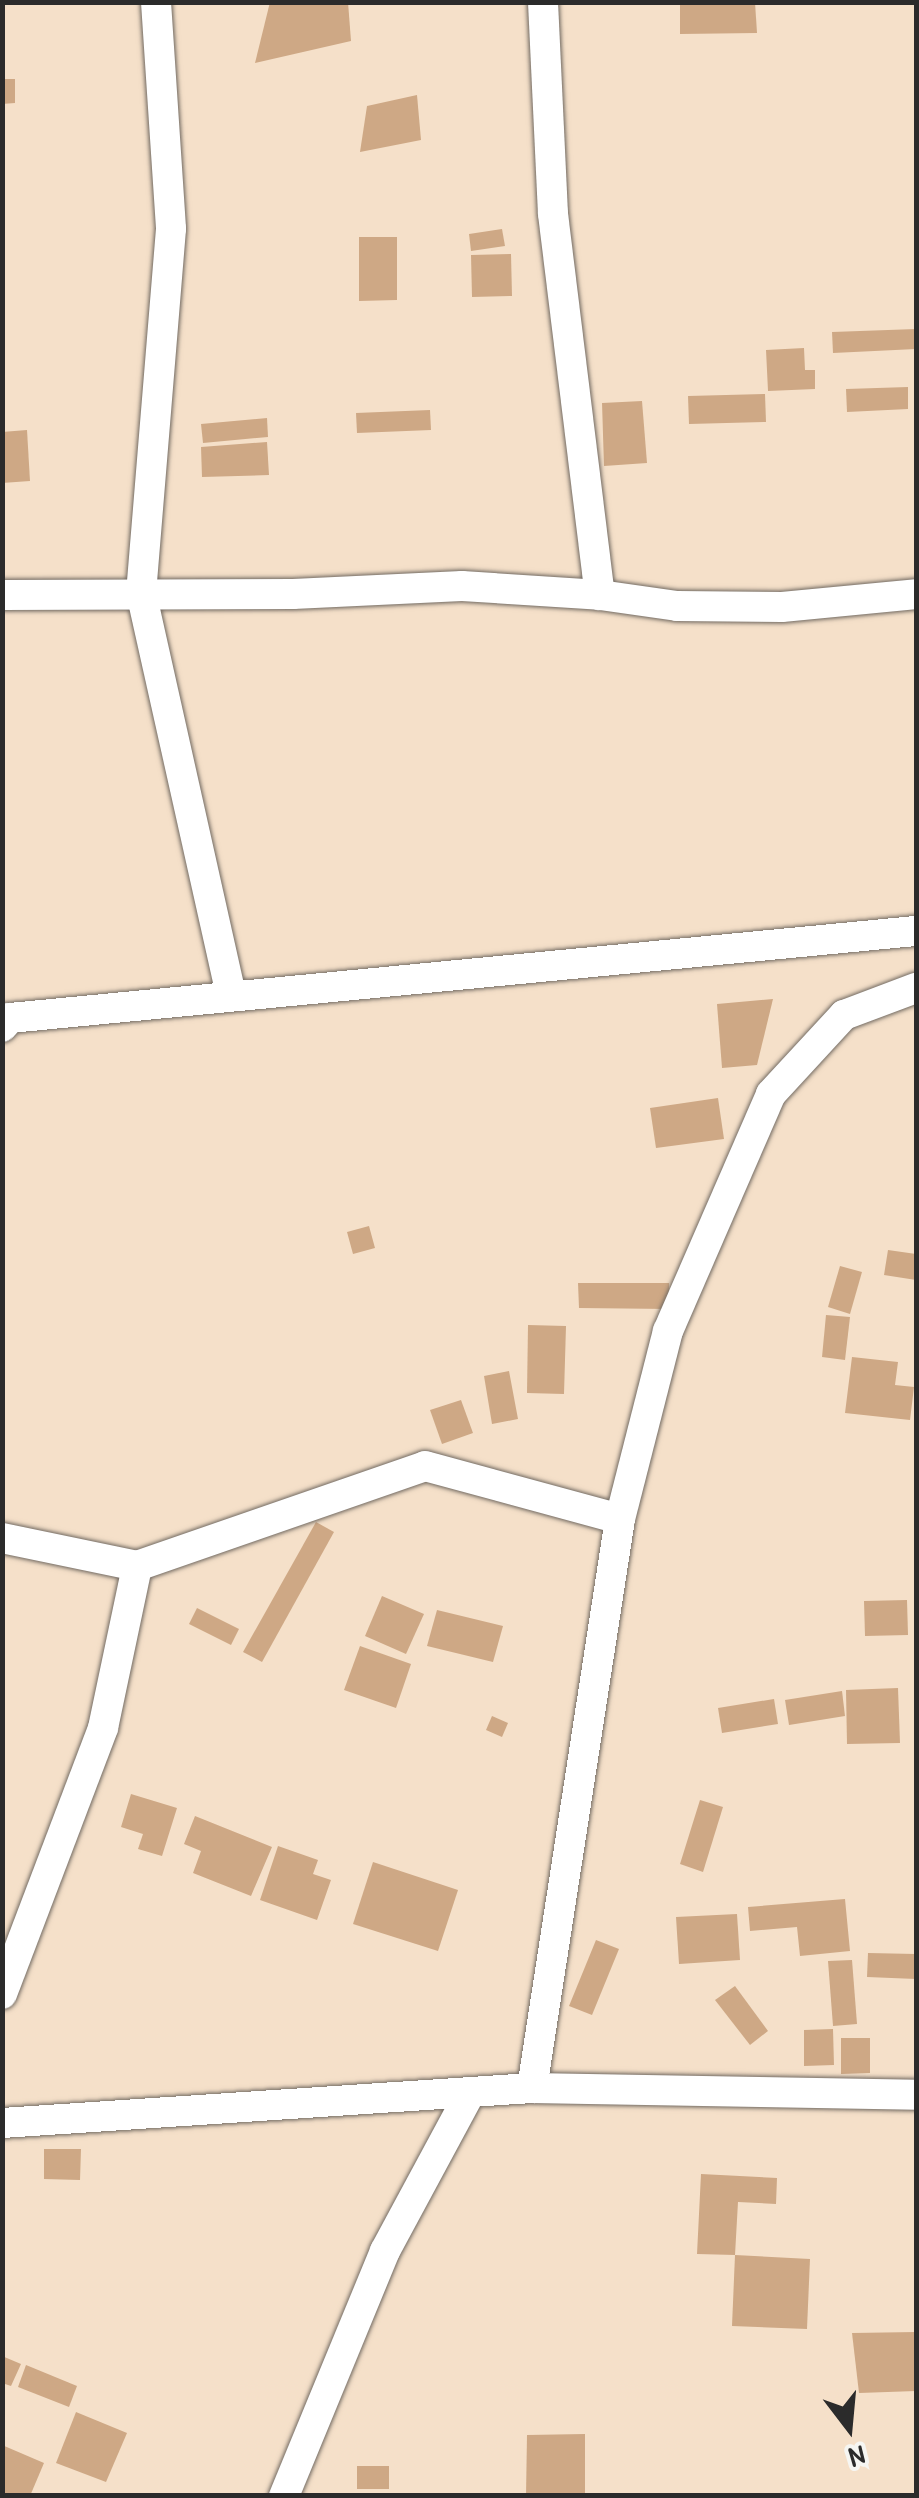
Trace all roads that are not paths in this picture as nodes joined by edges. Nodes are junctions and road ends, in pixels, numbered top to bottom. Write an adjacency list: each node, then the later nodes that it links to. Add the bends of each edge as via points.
1 (156, 2): 3 (street, via 171,230)
2 (544, 2): 6 (street, via 553,214)
3 (141, 592): 5 (street); 6 (street, via 462,586); 9 (street)
4 (916, 594): 6 (street, via 782,607 677,606)
5 (2, 595)
6 (600, 595)
7 (916, 930): 9 (street)
8 (916, 988): 11 (street, via 844,1015 771,1094 668,1332)
9 (231, 995): 10 (street, via 10,1018)
10 (2, 1027)
11 (620, 1519): 13 (street, via 425,1466); 15 (street)
12 (2, 1538): 13 (street)
13 (137, 1566): 14 (street, via 103,1728)
14 (2, 1994)
15 (532, 2088): 16 (street); 17 (street)
16 (470, 2093): 18 (street); 19 (street, via 385,2251)
17 (916, 2095)
18 (2, 2123)
19 (284, 2496)

